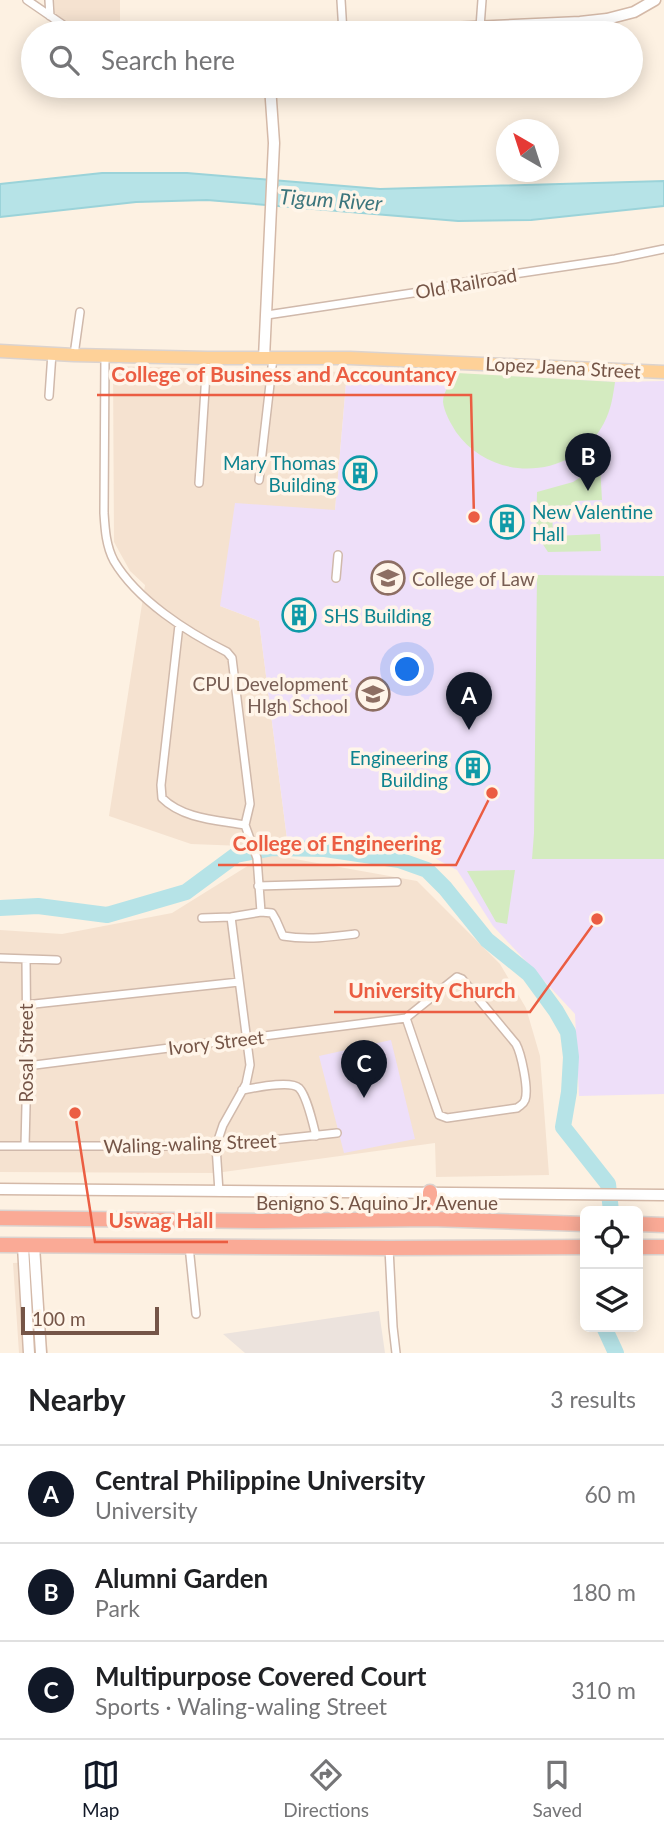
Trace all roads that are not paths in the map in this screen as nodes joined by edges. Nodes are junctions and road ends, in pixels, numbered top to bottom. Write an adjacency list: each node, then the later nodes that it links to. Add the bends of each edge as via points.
1 (27, 0): 6 (street)
2 (49, 0): 6 (street)
3 (341, 0): 8 (street)
4 (482, 0): 9 (street)
5 (655, 0): 10 (street, via 634,12)
6 (50, 16): 7 (street)
7 (57, 21)
8 (341, 21)
9 (480, 21)
10 (589, 21)
11 (271, 98): 14 (street, via 274,143)
12 (664, 249): 14 (street, Old Railroad)
13 (80, 312): 17 (street)
14 (267, 315): 20 (street)
15 (0, 351): 16 (main road, Lopez Jaena Street)
16 (52, 353): 17 (main road, Lopez Jaena Street); 22 (street)
17 (74, 355): 18 (main road, Lopez Jaena Street)
18 (105, 355): 19 (main road, Lopez Jaena Street); 27 (street, via 106,538 113,559 136,590)
19 (207, 358): 20 (main road, Lopez Jaena Street); 24 (street)
20 (268, 358): 21 (main road, Lopez Jaena Street); 23 (street)
21 (664, 372)
22 (49, 396)
23 (258, 480)
24 (199, 483)
25 (338, 555): 26 (street)
26 (336, 578)
27 (179, 625): 28 (street, via 232,657 250,804); 28 (street, via 162,798 172,808 198,817)
28 (245, 825): 30 (street, via 257,858)
29 (397, 882): 30 (street)
30 (258, 886): 31 (street)
31 (261, 912): 32 (street); 34 (street, via 272,913 283,936)
32 (231, 917): 33 (street); 38 (street)
33 (202, 918)
34 (355, 934)
35 (0, 958): 36 (street)
36 (26, 959): 37 (street); 39 (street, Rosal Street)
37 (57, 960)
38 (239, 982): 39 (street); 41 (street)
39 (25, 1005): 42 (street, Rosal Street)
40 (406, 1018): 40 (street, via 457,977 462,979 520,1051 524,1103 517,1108 447,1118 439,1115); 41 (street, Ivory Street)
41 (246, 1039): 42 (street, Ivory Street); 43 (street, via 250,1065)
42 (27, 1066): 47 (street, Rosal Street)
43 (242, 1090): 45 (street, via 281,1085 300,1088); 48 (street)
44 (337, 1133): 45 (street, Waling-waling Street)
45 (316, 1136): 48 (street, Waling-waling Street)
46 (0, 1146): 47 (street, Waling-waling Street)
47 (24, 1146): 48 (street, Waling-waling Street)
48 (216, 1146): 50 (street)
49 (0, 1189): 50 (street)
50 (219, 1192): 51 (street)
51 (430, 1192): 52 (street); 54 (highway)
52 (664, 1195)
53 (0, 1218): 55 (highway, Benigno S. Aquino Jr. Avenue)
54 (430, 1219): 55 (highway, Benigno S. Aquino Jr. Avenue); 56 (highway, Benigno S. Aquino Jr. Avenue)
55 (252, 1221): 60 (highway)
56 (580, 1224)
57 (643, 1224): 58 (highway)
58 (664, 1225)
59 (0, 1245): 61 (highway)
60 (250, 1245): 62 (highway); 66 (highway)
61 (28, 1246): 62 (highway); 68 (street); 69 (street)
62 (189, 1246): 67 (street)
63 (580, 1247): 66 (highway)
64 (643, 1247): 65 (highway)
65 (664, 1247)
66 (389, 1248): 70 (street)
67 (196, 1314)
68 (29, 1353)
69 (41, 1353)
70 (396, 1353)

